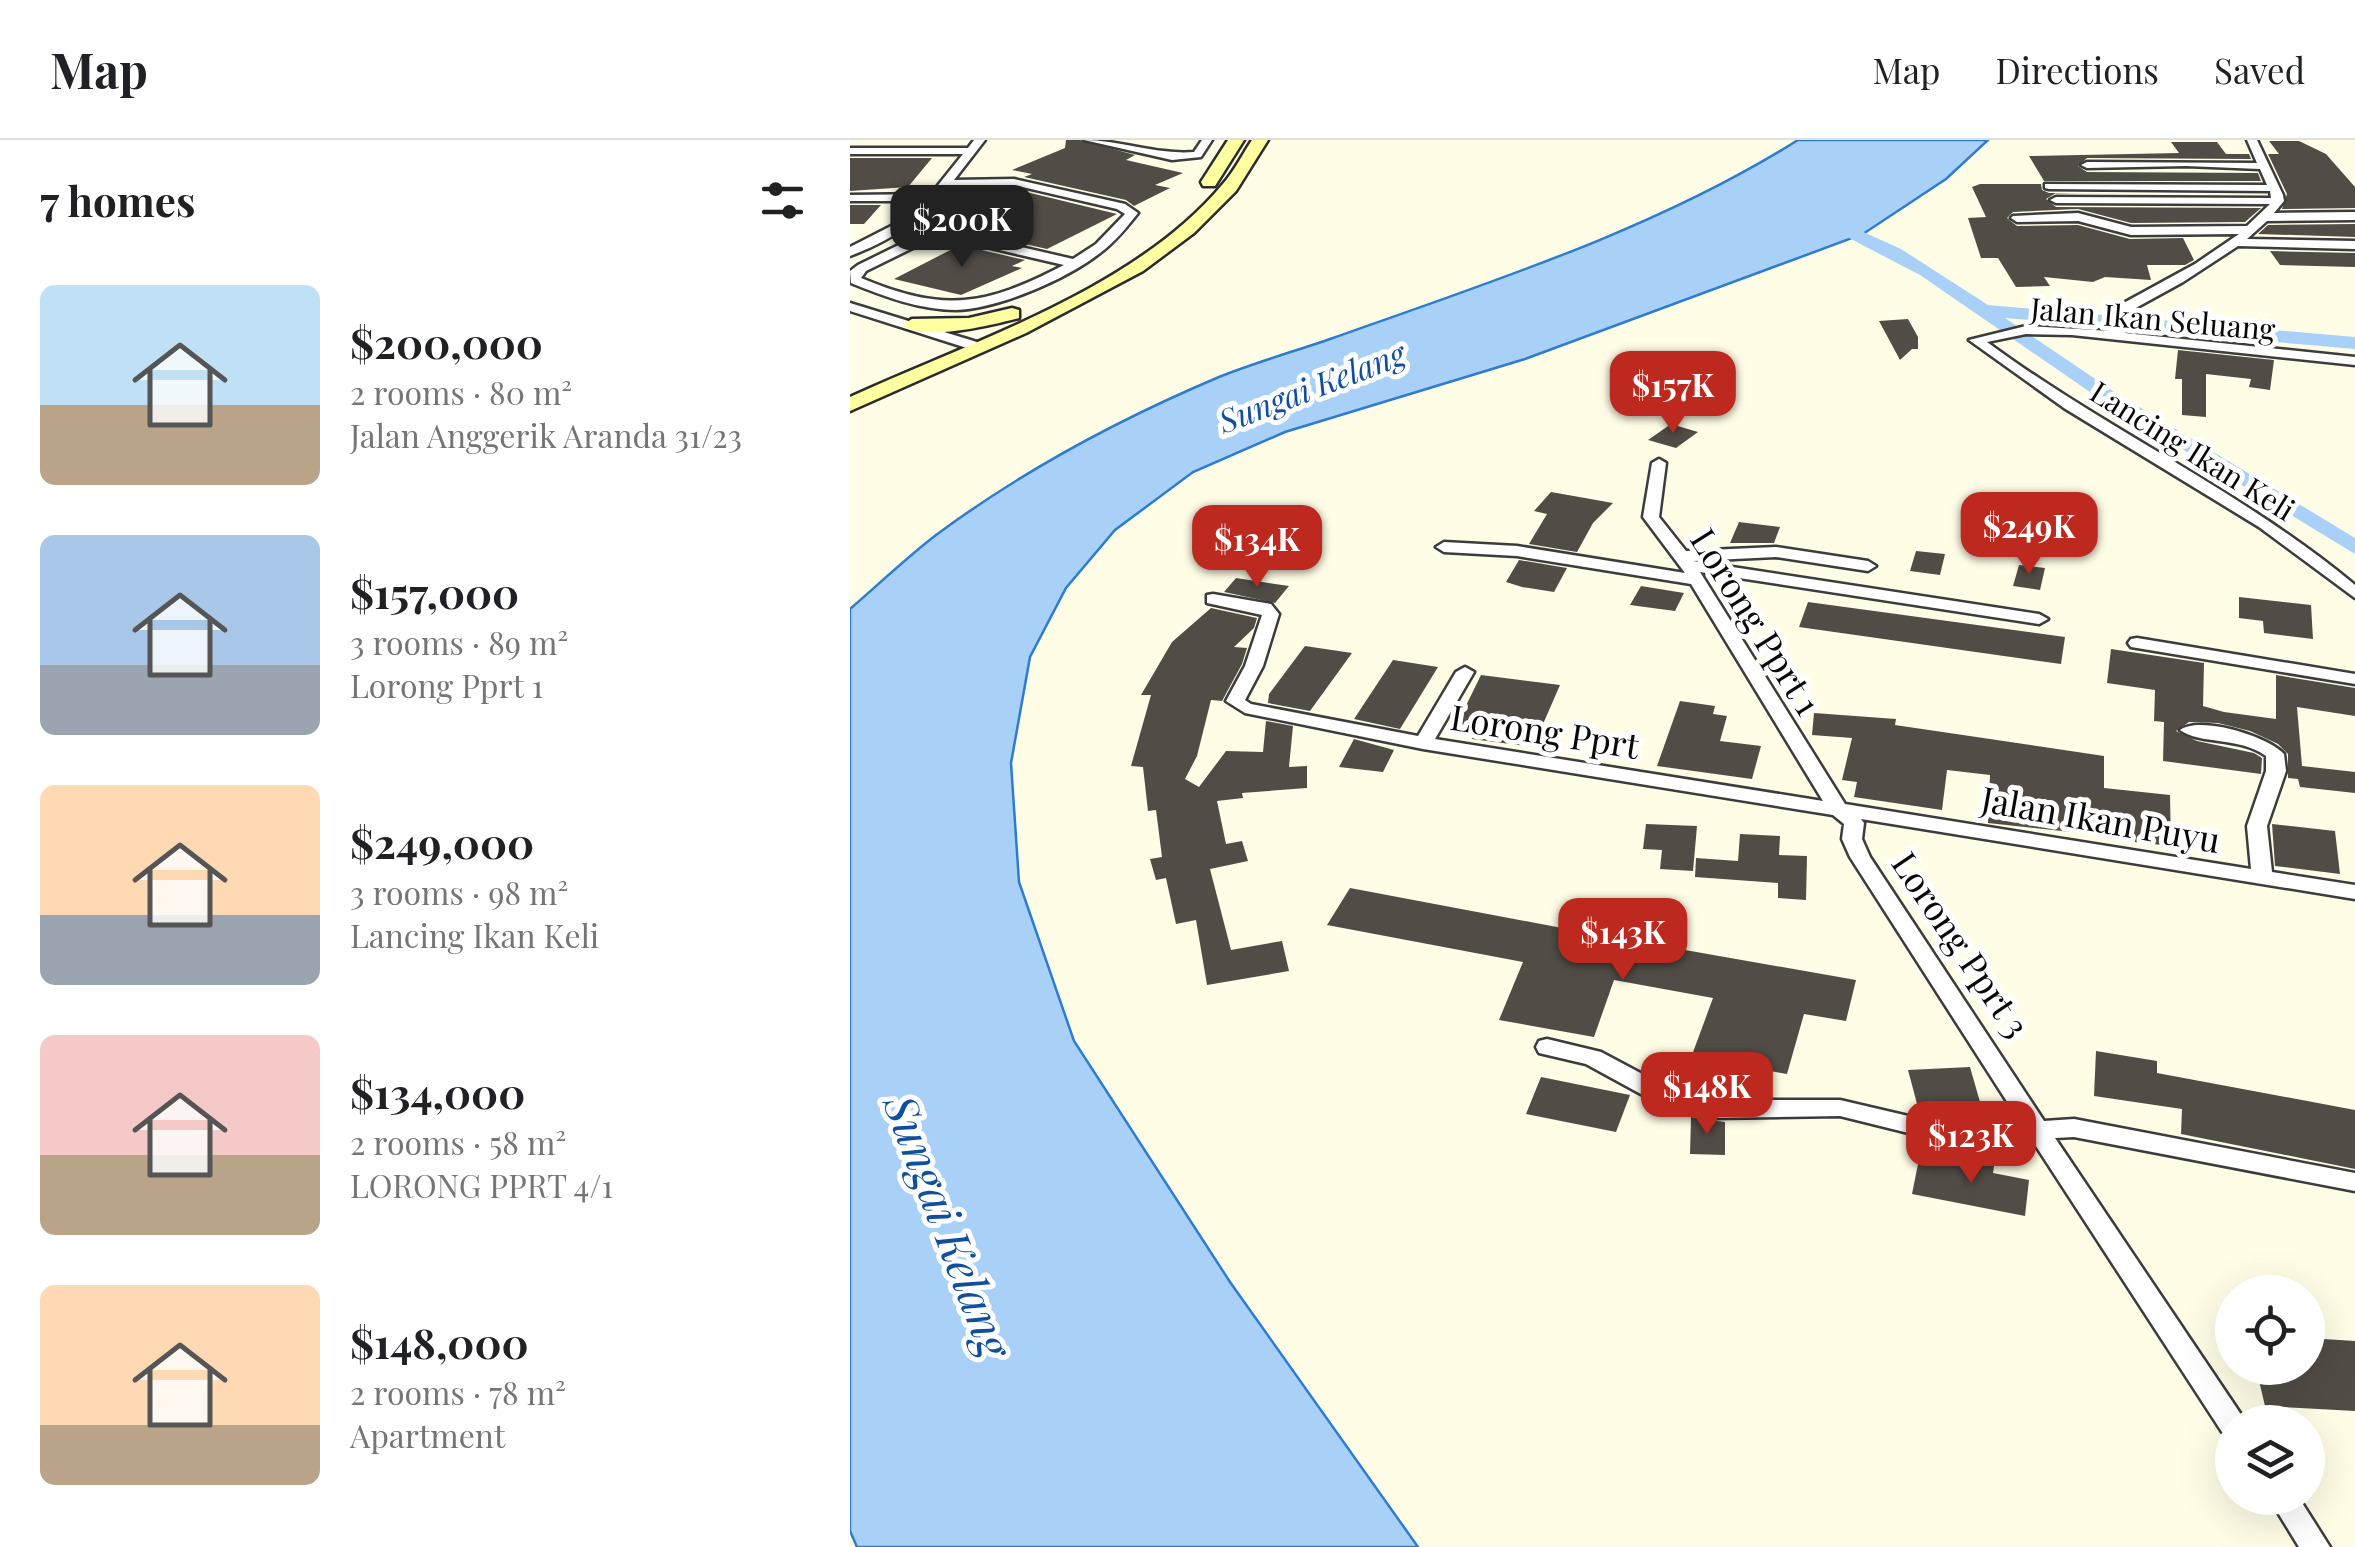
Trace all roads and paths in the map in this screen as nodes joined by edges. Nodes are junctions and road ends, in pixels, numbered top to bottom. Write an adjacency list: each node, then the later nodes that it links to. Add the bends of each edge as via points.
1 (980, 140): 8 (street)
2 (1089, 140): 3 (street, via 1182,158 1197,155)
3 (1207, 140)
4 (1236, 140): 27 (main road, via 1204,189 1127,257)
5 (1260, 140): 31 (main road, via 1235,181 1147,262)
6 (2252, 140): 10 (street)
7 (850, 151): 8 (street)
8 (968, 151): 12 (street)
9 (2087, 165): 10 (street)
10 (2261, 166): 14 (street)
11 (2134, 171): 14 (street, via 2195,173)
12 (948, 182): 15 (street); 25 (street, via 1014,182 1130,209 1099,248)
13 (2049, 186): 14 (street)
14 (2274, 191): 17 (street); 19 (street)
15 (934, 197): 16 (street); 24 (street, via 907,223)
16 (850, 198)
17 (2056, 200)
18 (2355, 216): 19 (street)
19 (2266, 217): 21 (street)
20 (2017, 218): 21 (street, via 2078,217 2131,231)
21 (2249, 230): 22 (street)
22 (2234, 242): 23 (street); 29 (street)
23 (2355, 246)
24 (850, 252)
25 (1073, 263): 25 (street, via 944,233 854,273 862,283 968,306)
26 (850, 307): 28 (street)
27 (1017, 313): 28 (main road, via 970,324); 30 (main road)
28 (912, 325): 30 (street); 32 (main road, via 926,339)
29 (2116, 325): 33 (street, Jalan Ikan Seluang, via 1976,340); 34 (street, Jalan Ikan Seluang)
30 (954, 338): 31 (street); 32 (main road)
31 (975, 346): 36 (main road)
32 (916, 356): 35 (main road)
33 (1999, 358): 41 (street, Lancing Ikan Keli, via 2228,500)
34 (2355, 361)
35 (850, 388)
36 (850, 406)
37 (1658, 464): 40 (street, Lorong Pprt 1, via 1651,518)
38 (1444, 546): 40 (street)
39 (1868, 566): 40 (street, via 1753,550)
40 (1688, 567): 43 (street); 49 (street, Lorong Pprt 1)
41 (2355, 593)
42 (1213, 599): 48 (street, Lorong Pprt, via 1271,614 1235,701 1245,708)
43 (2039, 619)
44 (2137, 643): 46 (street)
45 (1466, 672): 48 (street)
46 (2355, 678)
47 (2189, 730): 50 (street, via 2247,740 2274,754 2276,771 2256,826)
48 (1422, 743): 49 (street, Lorong Pprt)
49 (1836, 806): 50 (street, Jalan Ikan Puyu); 53 (street, Lorong Pprt 3, via 1854,824 1860,857)
50 (2262, 878): 51 (street, Jalan Ikan Puyu)
51 (2355, 892)
52 (1547, 1046): 53 (street, via 1594,1058 1669,1099 1711,1109 1840,1108 1981,1142)
53 (2040, 1130): 54 (street, via 2074,1128); 55 (street, Lorong Pprt 3)
54 (2355, 1182)
55 (2219, 1405)
56 (2294, 1515): 57 (street)
57 (2316, 1547)

